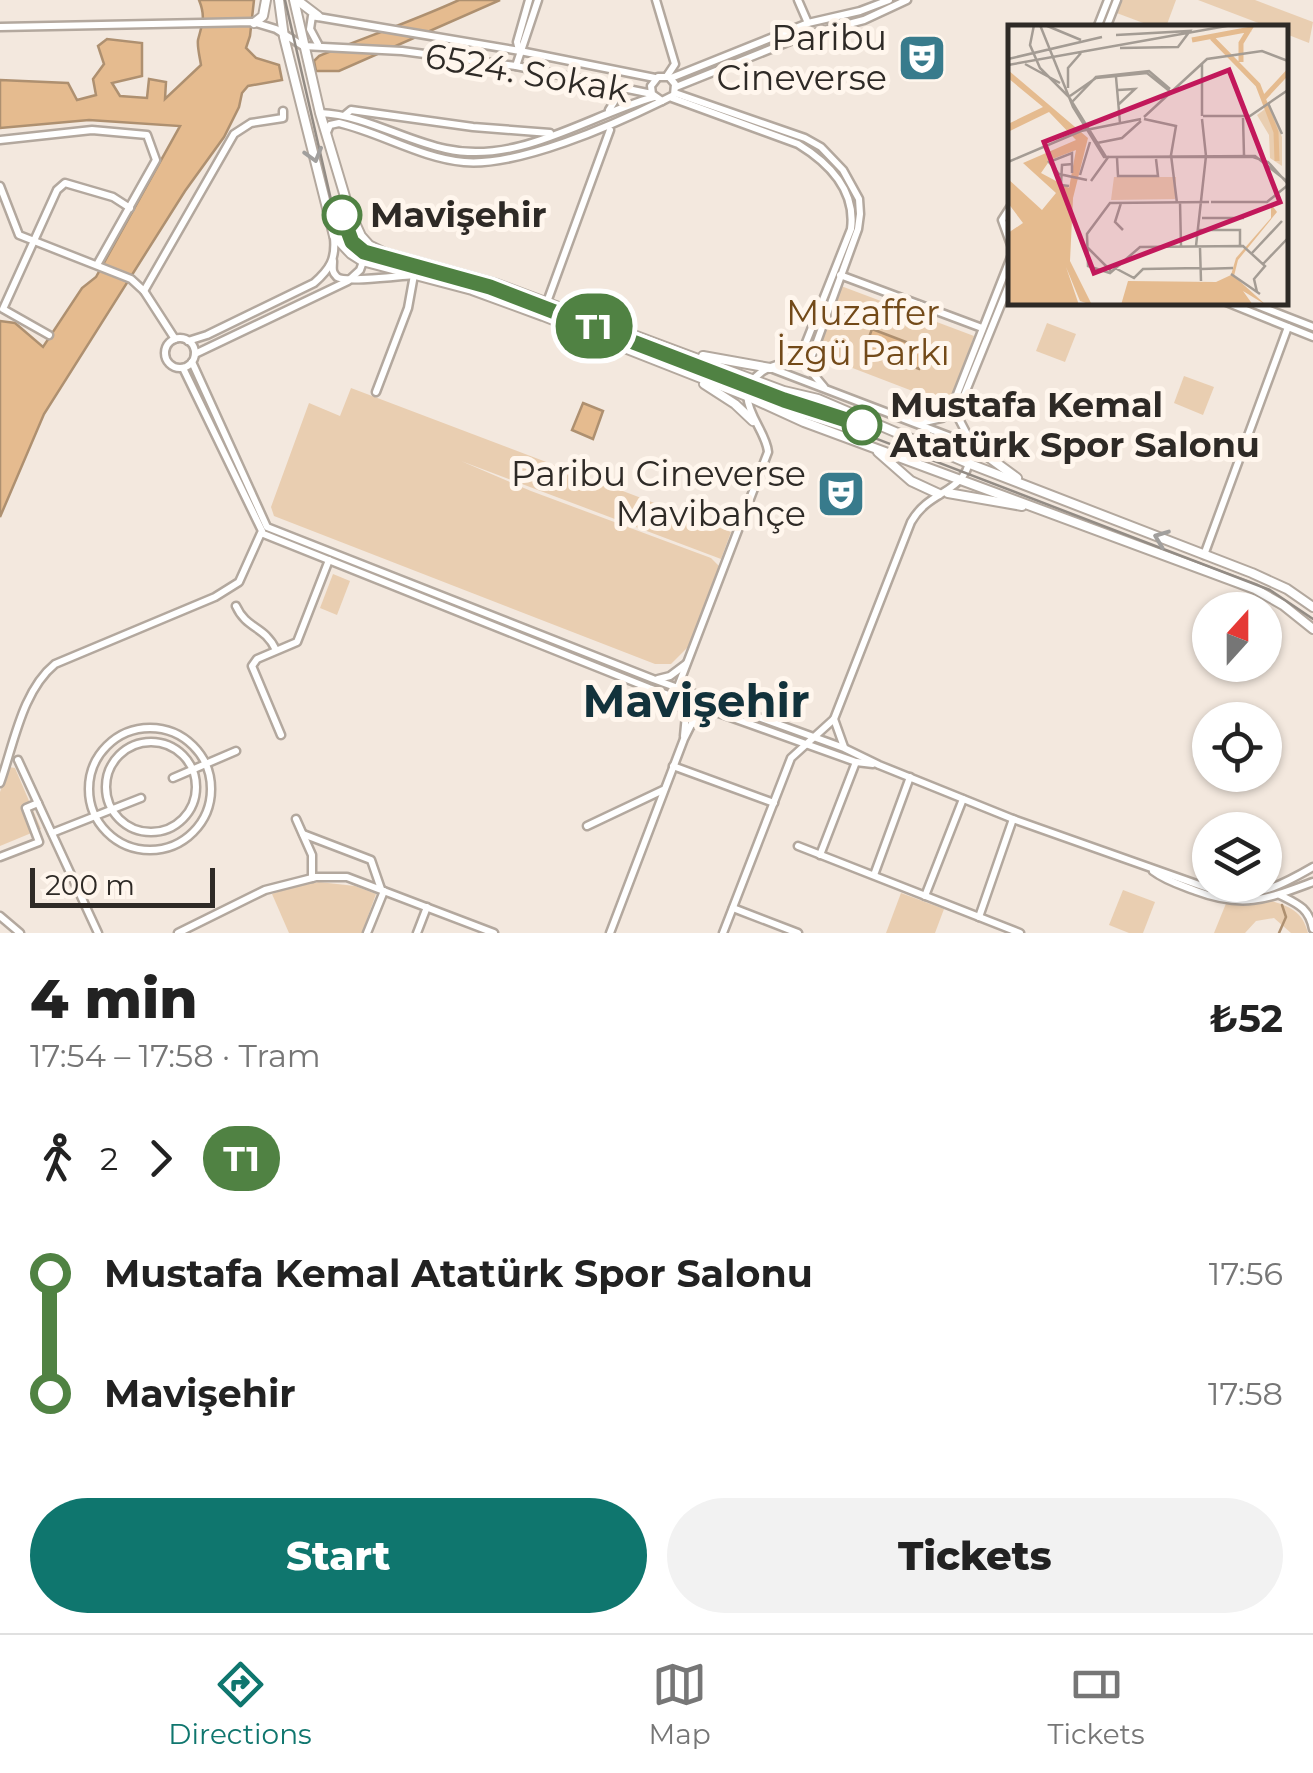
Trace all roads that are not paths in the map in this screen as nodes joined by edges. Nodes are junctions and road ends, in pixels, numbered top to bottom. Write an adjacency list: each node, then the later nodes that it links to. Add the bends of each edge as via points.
1 (266, 0): 13 (main road)
2 (279, 0): 18 (main road)
3 (296, 0): 12 (main road); 20 (main road)
4 (529, 0): 21 (street, via 516,42)
5 (538, 0): 21 (street)
6 (656, 0): 23 (street, via 675,64)
7 (798, 0): 14 (street)
8 (889, 0): 14 (street)
9 (904, 0): 26 (street)
10 (1108, 0): 15 (street)
11 (1117, 0): 16 (street)
12 (318, 16): 19 (street, via 309,21); 21 (street, 6524. Sokak)
13 (255, 23): 17 (street); 18 (street)
14 (808, 23): 23 (street)
15 (1098, 25)
16 (1107, 25)
17 (0, 27)
18 (284, 36): 20 (street); 39 (main road, one-way to 39)
19 (318, 45): 20 (street, 6524. Sokak); 22 (street, 6524. Sokak)
20 (303, 46): 29 (main road)
21 (520, 51): 22 (street); 24 (street, 6524. Sokak)
22 (516, 66): 25 (street, 6524. Sokak)
23 (669, 77): 24 (street); 26 (street)
24 (655, 78): 27 (street)
25 (606, 85): 27 (street, 6524. Sokak); 30 (street, via 614,102)
26 (674, 93): 27 (street); 48 (street, 6524. Sokak, via 804,138 843,170 860,214); 65 (street, 6524. Sokak, via 815,154 850,200 851,229 804,348 796,359)
27 (656, 97): 30 (street); 33 (street, via 562,142 490,162 441,157 339,124)
28 (283, 111): 51 (street, via 283,118 251,123 234,134)
29 (320, 114): 31 (street); 33 (main road)
30 (601, 115): 34 (street)
31 (345, 116): 34 (street, via 350,110); 34 (street, via 478,153 506,151)
32 (610, 130): 52 (street)
33 (326, 133): 42 (main road, via 356,227)
34 (556, 133)
35 (0, 140): 37 (street, via 92,130 147,136 156,160)
36 (0, 186): 41 (street, via 16,230)
37 (130, 208): 41 (street, via 65,183); 46 (street)
38 (1008, 210): 40 (street, via 1002,220)
39 (334, 236): 43 (street); 44 (main road)
40 (1008, 239)
41 (35, 241): 46 (street); 58 (street, via 3,309)
42 (369, 245): 44 (street); 52 (main road)
43 (333, 261): 49 (street, via 337,277); 61 (street, via 314,283)
44 (362, 262): 47 (main road); 49 (street)
45 (1008, 262): 57 (street)
46 (99, 265): 51 (street)
47 (414, 275): 49 (street); 66 (main road, via 472,290); 69 (street)
48 (840, 275): 57 (street); 68 (street, 6524. Sokak, via 811,358)
49 (348, 281): 63 (street)
50 (1008, 285): 73 (street, via 958,408)
51 (144, 291): 60 (street)
52 (547, 302): 62 (main road)
53 (1233, 305): 56 (street)
54 (1257, 305): 55 (street)
55 (1313, 326)
56 (1288, 327): 59 (street); 81 (street)
57 (982, 328): 72 (street, via 950,412)
58 (49, 335)
59 (1313, 337)
60 (176, 339): 61 (street); 64 (street, via 167,360)
61 (188, 340): 63 (street)
62 (665, 346): 65 (main road); 67 (main road)
63 (194, 358): 64 (street); 80 (street)
64 (183, 368): 80 (street)
65 (770, 368): 67 (street, 6524. Sokak); 68 (street)
66 (678, 369): 70 (main road); 71 (main road)
67 (754, 380): 70 (street); 75 (main road, via 860,415)
68 (824, 387): 72 (street)
69 (376, 392)
70 (749, 397): 71 (street); 74 (main road)
71 (753, 421): 87 (street, via 766,439 766,461)
72 (920, 423): 73 (street)
73 (972, 445): 75 (street); 78 (main road, via 1010,474)
74 (875, 447): 76 (main road); 77 (main road, via 910,482)
75 (970, 464): 76 (street); 78 (main road)
76 (963, 480): 77 (street); 79 (main road)
77 (944, 493): 79 (main road); 93 (street, via 927,500 911,522)
78 (1066, 502): 81 (main road, one-way to 78)
79 (1060, 515): 85 (main road, via 1255,590)
80 (265, 529): 82 (street); 88 (street); 109 (street, via 239,582 45,672)
81 (1204, 555): 84 (main road, via 1288,588)
82 (330, 560): 86 (street, via 297,642); 90 (street)
83 (236, 606): 86 (street, via 242,618 266,631)
84 (1313, 607)
85 (1313, 629)
86 (276, 650): 95 (street, via 252,666)
87 (687, 664): 88 (street); 89 (street)
88 (653, 679): 89 (street)
89 (678, 688): 90 (street); 91 (street)
90 (674, 696): 91 (street); 97 (street, via 686,715)
91 (699, 698): 92 (street); 94 (street); 96 (street)
92 (722, 712): 94 (street); 98 (street)
93 (834, 719): 96 (street); 99 (street)
94 (690, 728): 97 (street)
95 (281, 735)
96 (812, 738): 98 (street); 99 (street)
97 (684, 739): 105 (street)
98 (804, 743): 102 (street); 113 (street)
99 (844, 748): 104 (street)
100 (236, 751): 103 (street)
101 (18, 760): 114 (street)
102 (856, 762): 104 (street); 123 (street)
103 (206, 764): 106 (street); 116 (street, via 209,806 185,840 145,850 125,845); 116 (street, via 196,748 162,729 124,734 96,760 89,797)
104 (879, 765): 108 (street)
105 (674, 766): 110 (street); 113 (street)
106 (192, 769): 107 (street); 115 (street, via 195,799 178,824 135,830); 115 (street, via 159,743 130,747 106,782)
107 (173, 778)
108 (910, 778): 112 (street); 127 (street)
109 (0, 783)
110 (665, 789): 119 (street); 147 (street)
111 (141, 798): 115 (street)
112 (963, 799): 117 (street); 133 (street)
113 (774, 802): 136 (street)
114 (38, 803): 120 (street); 124 (street, via 26,808 39,842)
115 (112, 811): 116 (street)
116 (95, 816): 120 (street)
117 (1014, 818): 126 (street); 138 (street)
118 (296, 819): 121 (street)
119 (587, 826)
120 (52, 834): 142 (street)
121 (303, 834): 128 (street); 131 (street, via 372,860)
122 (798, 846): 123 (street)
123 (820, 855): 127 (street)
124 (0, 857)
125 (1313, 866): 126 (street, via 1241,896)
126 (1152, 870): 130 (street)
127 (874, 875): 133 (street)
128 (312, 878): 131 (street, via 347,877); 143 (street, via 265,890)
129 (1313, 882): 132 (street)
130 (1192, 889)
131 (382, 891): 135 (street); 144 (street)
132 (1282, 893)
133 (925, 896): 138 (street)
134 (1282, 896): 139 (street, via 1304,907)
135 (426, 908): 145 (street); 146 (street)
136 (733, 908): 140 (street); 148 (street)
137 (0, 916): 141 (street)
138 (979, 917): 149 (street)
139 (1313, 929)
140 (794, 932)
141 (20, 933)
142 (98, 933)
143 (178, 933)
144 (367, 933)
145 (418, 933)
146 (494, 933)
147 (610, 933)
148 (724, 933)
149 (1020, 933)

